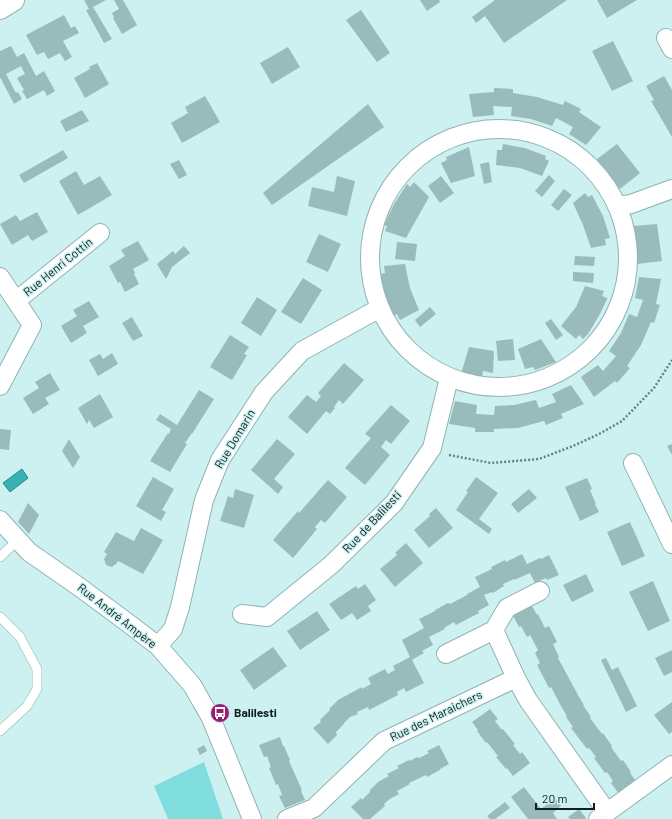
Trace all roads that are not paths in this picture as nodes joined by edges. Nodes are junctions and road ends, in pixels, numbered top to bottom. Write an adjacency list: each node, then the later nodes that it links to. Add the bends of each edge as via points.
1 (13, 0): 2 (main road)
2 (0, 8)
3 (672, 189): 4 (street)
4 (618, 206): 8 (street, via 599,175 572,150 539,134 502,128 466,133 432,147 404,170 383,201 372,236 370,273); 9 (street, via 627,239 628,273 619,306 602,336 578,360 549,378 516,386 482,387)
5 (100, 233): 7 (street, Rue Henri Cottin)
6 (0, 277): 7 (street, Rue Henri Cottin)
7 (16, 301): 10 (street, Rue Henri Cottin, via 32,325)
8 (380, 308): 9 (street, via 396,337 420,361); 20 (street, Rue Domarin, via 302,351 264,392 220,460 204,500 173,629)
9 (449, 378): 17 (street, Rue de Balilesti, via 432,448 394,503 330,566 267,617)
10 (0, 386)
11 (634, 463): 14 (street)
12 (0, 520): 13 (street, Rue André Ampère)
13 (18, 540): 15 (lane); 20 (street, Rue André Ampère, via 29,552)
14 (672, 544)
15 (0, 557)
16 (540, 591): 19 (street, via 508,608)
17 (242, 614)
18 (0, 617): 23 (lane, via 20,637 37,669 37,689 27,706)
19 (494, 630): 21 (street); 22 (street)
20 (158, 646): 26 (street, Rue André Ampère, via 192,685 211,718)
21 (446, 654)
22 (516, 678): 25 (street); 27 (street, Rue des Maraichers, via 384,741 314,808)
23 (0, 731)
24 (672, 765): 25 (street)
25 (603, 816)
26 (252, 819)
27 (287, 819)

